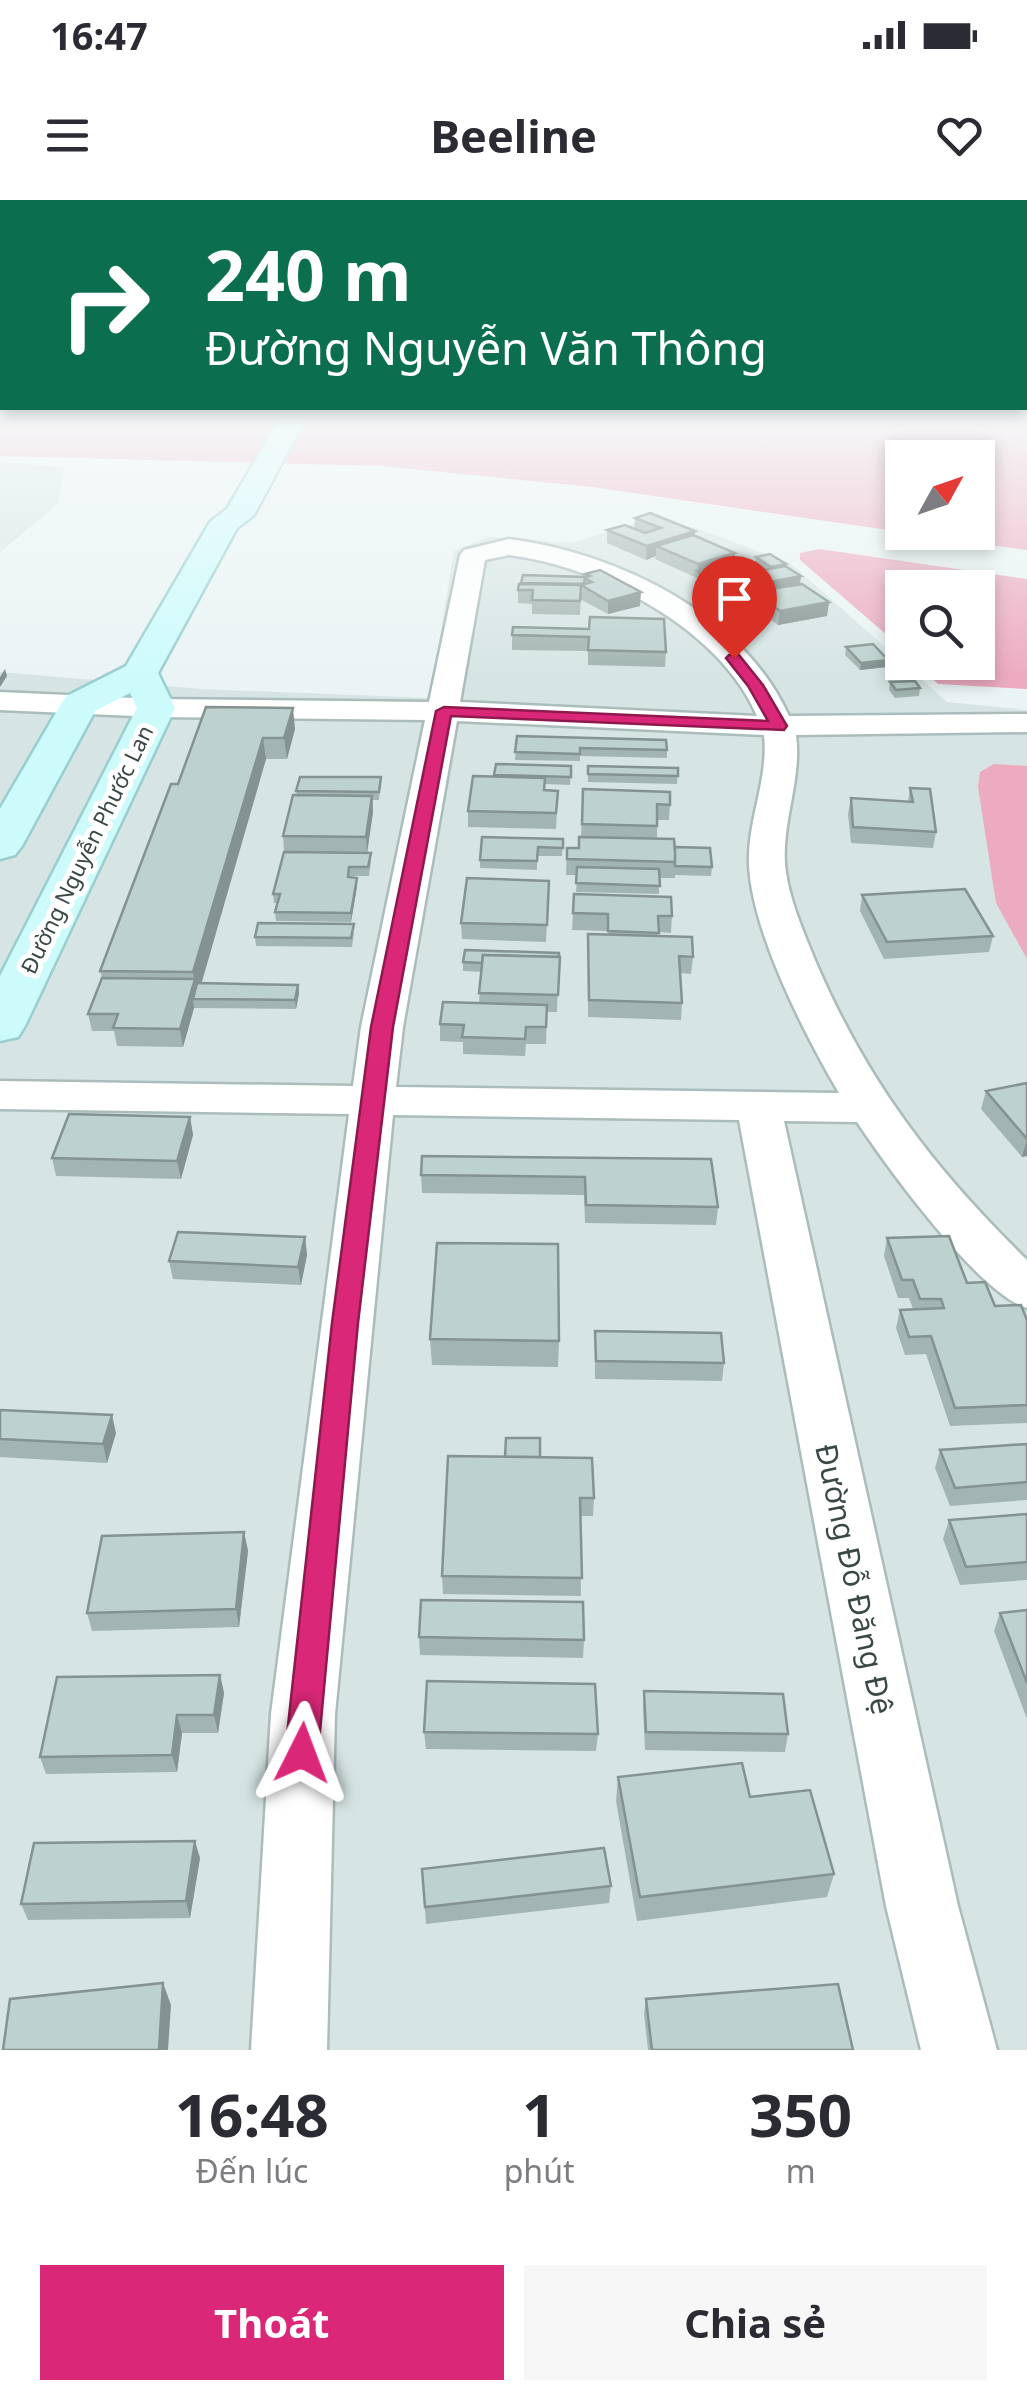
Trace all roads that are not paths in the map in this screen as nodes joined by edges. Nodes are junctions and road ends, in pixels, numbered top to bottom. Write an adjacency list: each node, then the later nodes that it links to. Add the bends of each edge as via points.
1 (228, 502): 3 (main road)
2 (246, 502): 3 (main road)
3 (224, 522): 4 (main road, Đường Nguyễn Phước Lan)
4 (148, 690): 6 (main road); 7 (street); 13 (main road, Đường Nguyễn Phước Lan)
5 (0, 701): 6 (street)
6 (80, 704): 12 (main road)
7 (444, 711): 9 (street); 9 (street, via 472,555 496,547 538,548 670,607 724,647); 15 (street, via 382,1027)
8 (1027, 723): 10 (street)
9 (778, 726): 10 (street); 17 (street, via 782,777 767,867 808,987)
10 (927, 727): 11 (street)
11 (1027, 735)
12 (0, 846)
13 (0, 1026)
14 (0, 1095): 15 (street)
15 (374, 1101): 16 (street); 19 (street, via 303,1714)
16 (759, 1106): 17 (street); 20 (street, Đường Đỗ Đăng Đệ, via 922,1906)
17 (870, 1108): 18 (street, via 972,1236)
18 (1027, 1290)
19 (290, 2050)
20 (959, 2050)

